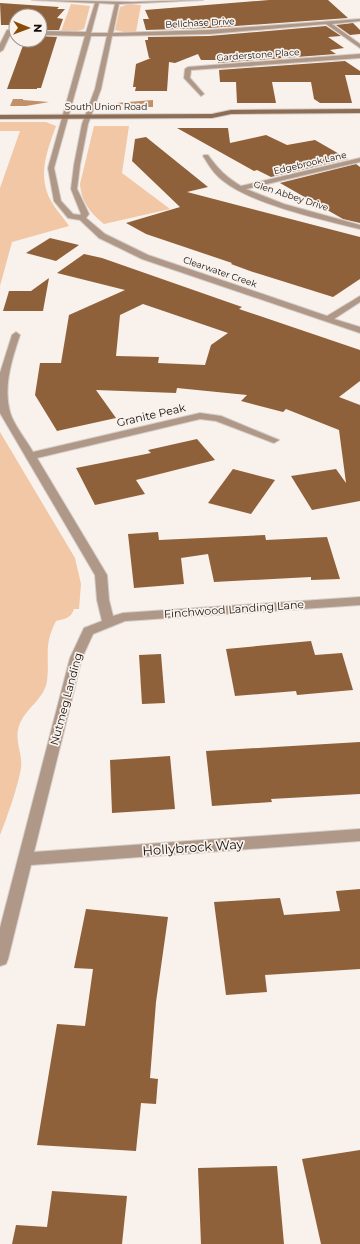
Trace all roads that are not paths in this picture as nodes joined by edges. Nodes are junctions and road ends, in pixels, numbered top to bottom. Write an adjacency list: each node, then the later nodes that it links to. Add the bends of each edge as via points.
1 (34, 0): 3 (street)
2 (201, 0): 4 (street)
3 (98, 1): 4 (street); 9 (street, Clearwater Creek)
4 (117, 2): 10 (street)
5 (360, 20): 6 (street, Bellchase Drive)
6 (326, 22): 10 (street, Bellchase Drive, via 209,32); 11 (street)
7 (8, 33): 12 (street)
8 (48, 33): 9 (street, Bellchase Drive)
9 (88, 34): 10 (street, Bellchase Drive); 16 (street, Clearwater Creek)
10 (110, 34): 17 (street, via 98,89)
11 (360, 46)
12 (0, 50)
13 (360, 56): 14 (street, Garderstone Place, via 188,69 186,78)
14 (201, 94)
15 (360, 111): 18 (street, South Union Road, via 231,112)
16 (66, 116): 17 (street, South Union Road); 19 (street, South Union Road); 24 (street, Clearwater Creek, via 51,168 58,201 71,216)
17 (88, 116): 18 (street, South Union Road); 24 (street, via 74,189 85,214)
18 (212, 116): 20 (street, South Union Road)
19 (0, 117)
20 (234, 119)
21 (206, 156): 23 (street, Glen Abbey Drive, via 214,170)
22 (360, 160): 23 (street, Edgebrook Lane)
23 (240, 188): 25 (street, Glen Abbey Drive, via 268,200)
24 (82, 218): 27 (street, Clearwater Creek, via 102,236 145,256)
25 (360, 227)
26 (360, 298): 27 (street)
27 (328, 319): 28 (street, Clearwater Creek)
28 (360, 330)
29 (16, 335): 31 (street, via 1,375 1,395 6,413)
30 (274, 440): 31 (street, Granite Peak, via 218,418 200,416)
31 (31, 456): 33 (street, via 101,575 103,600)
32 (360, 601): 33 (street, Finchwood Landing Lane, via 123,617)
33 (109, 623): 35 (street, Nutmeg Landing, via 88,631 76,658)
34 (360, 835): 35 (street, Hollybrock Way)
35 (25, 859): 36 (street, Nutmeg Landing)
36 (0, 959)

